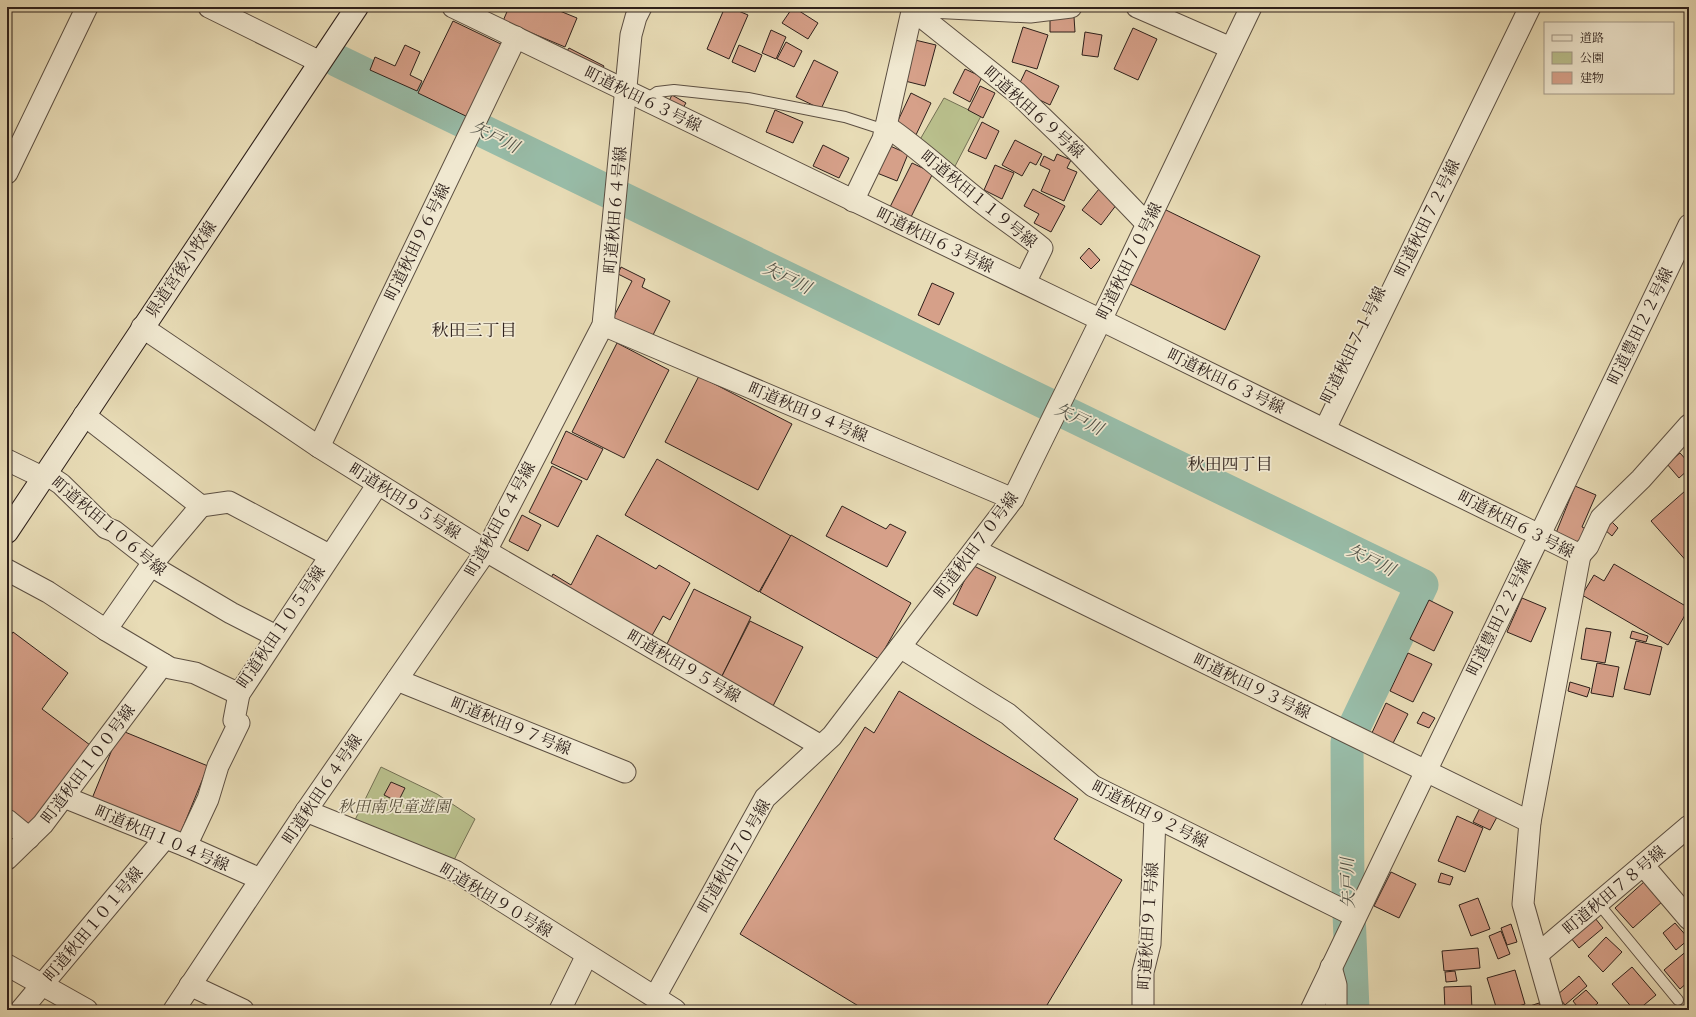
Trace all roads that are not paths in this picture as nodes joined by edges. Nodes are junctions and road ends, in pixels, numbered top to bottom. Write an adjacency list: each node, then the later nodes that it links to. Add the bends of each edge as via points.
1 (75, 7): 21 (street)
2 (87, 7): 22 (street)
3 (209, 7): 17 (street)
4 (357, 7): 17 (main road, 県道宮後小牧線)
5 (453, 7): 15 (street, 町道秋田６３号線)
6 (641, 7): 18 (street, 町道秋田６４号線, via 631,36)
7 (914, 7): 20 (street); 24 (street, 町道秋田６９号線, via 924,18 1017,93)
8 (930, 7): 14 (street)
9 (1070, 7): 14 (street, via 1030,12)
10 (1137, 7): 16 (street)
11 (1250, 7): 16 (street, 町道秋田７０号線)
12 (1517, 7): 32 (street, 町道秋田７１号線)
13 (1530, 7): 32 (street, 町道秋田７２号線)
14 (1016, 9)
15 (516, 37): 18 (street, 町道秋田６３号線); 33 (street, 町道秋田９６号線)
16 (1231, 48): 24 (street, 町道秋田７０号線)
17 (320, 62): 29 (main road, 県道宮後小牧線)
18 (626, 90): 19 (street, 町道秋田６３号線); 28 (street, 町道秋田６４号線)
19 (645, 100): 20 (lane, via 657,92 674,90 748,98 845,117); 23 (street, 町道秋田６３号線)
20 (885, 128): 23 (street, via 883,139); 26 (street, 町道秋田１１９号線, via 908,141 998,216 1022,230 1042,248)
21 (7, 147)
22 (7, 173)
23 (853, 200): 26 (street, 町道秋田６３号線)
24 (1147, 224): 27 (street, 町道秋田７０号線)
25 (1689, 225): 40 (street, 町道豊田２２号線)
26 (1025, 283): 27 (street, 町道秋田６３号線)
27 (1101, 320): 32 (street, 町道秋田６３号線); 37 (street, 町道秋田７０号線)
28 (603, 325): 37 (street, 町道秋田９４号線); 42 (street, 町道秋田６４号線)
29 (142, 327): 30 (main road, 県道宮後小牧線); 33 (street, 町道秋田９５号線)
30 (84, 415): 35 (main road, 県道宮後小牧線); 38 (street)
31 (1689, 426): 43 (street, via 1641,480 1601,518 1588,546)
32 (1320, 427): 40 (street, 町道秋田６３号線)
33 (319, 447): 36 (street, 町道秋田９５号線)
34 (7, 460): 35 (street, 町道秋田１０６号線)
35 (45, 476): 39 (main road, 県道宮後小牧線); 45 (street, 町道秋田１０６号線, via 61,484 106,528 114,531 146,556)
36 (378, 484): 42 (street, 町道秋田９５号線); 44 (street, 町道秋田１０５号線)
37 (1013, 499): 41 (street, 町道秋田７０号線)
38 (201, 506): 44 (street, via 229,502); 45 (street)
39 (7, 532)
40 (1539, 533): 43 (street, 町道秋田６３号線); 54 (street, 町道豊田２２号線)
41 (974, 550): 49 (street, 町道秋田７０号線); 54 (street, 町道秋田９３号線)
42 (486, 551): 51 (street, 町道秋田６４号線); 53 (street, 町道秋田９５号線)
43 (1580, 554): 60 (street, 町道秋田６３号線)
44 (330, 555): 48 (street, 町道秋田１０５号線)
45 (152, 564): 47 (street); 48 (street, 町道秋田１０６号線, via 231,613)
46 (7, 570): 47 (street, 町道秋田１０５号線, via 48,592)
47 (106, 630): 50 (street, 町道秋田１０５号線)
48 (276, 636): 52 (street, 町道秋田１０５号線)
49 (900, 646): 53 (street, 町道秋田７０号線, via 832,736); 58 (street, 町道秋田９２号線, via 1008,714 1093,786)
50 (163, 664): 52 (street, 町道秋田１０５号線, via 195,673); 56 (street, 町道秋田１００号線)
51 (397, 680): 55 (street, 町道秋田９７号線); 57 (street, 町道秋田６４号線)
52 (239, 694): 64 (street, via 234,720 239,723 218,766 208,799)
53 (821, 746): 77 (street, 町道秋田７０号線, via 765,798)
54 (1425, 770): 60 (street, 町道秋田９３号線); 69 (street, 町道豊田２２号線)
55 (625, 772)
56 (64, 797): 62 (street, 町道秋田１００号線); 63 (street, 町道秋田１０４号線)
57 (306, 811): 67 (street, 町道秋田６４号線); 72 (street, 町道秋田９０号線, via 455,871)
58 (1155, 818): 69 (street, 町道秋田９２号線); 85 (street, 町道秋田９１号線, via 1150,944 1143,972)
59 (7, 820): 62 (street)
60 (1530, 822): 71 (street, 町道秋田６３号線, via 1523,904)
61 (1689, 826): 66 (street, 町道秋田７８号線)
62 (30, 838): 65 (street, 町道秋田１００号線)
63 (165, 838): 64 (street, 町道秋田１０４号線); 75 (street, 町道秋田１０１号線)
64 (186, 846): 67 (street, 町道秋田１０４号線)
65 (7, 859)
66 (1643, 865): 68 (street, 町道秋田７８号線); 70 (street)
67 (260, 879): 76 (street, 町道秋田６４号線)
68 (1598, 903): 71 (street, 町道秋田７８号線); 78 (lane)
69 (1355, 916): 74 (street, 町道豊田２２号線)
70 (1689, 919)
71 (1538, 954): 88 (street, 町道秋田６３号線)
72 (587, 955): 77 (street, 町道秋田９０号線); 83 (street)
73 (7, 966): 75 (street)
74 (1331, 967): 86 (street, 町道豊田２２号線); 87 (street, via 1336,986)
75 (43, 985): 79 (street, 町道秋田１０１号線); 80 (street)
76 (190, 985): 81 (street, 町道秋田６４号線); 82 (street)
77 (655, 997): 84 (street, 町道秋田９０号線)
78 (1678, 1000)
79 (21, 1010)
80 (87, 1010)
81 (174, 1010)
82 (243, 1010)
83 (560, 1010)
84 (676, 1010)
85 (1143, 1010)
86 (1311, 1010)
87 (1336, 1010)
88 (1553, 1010)

